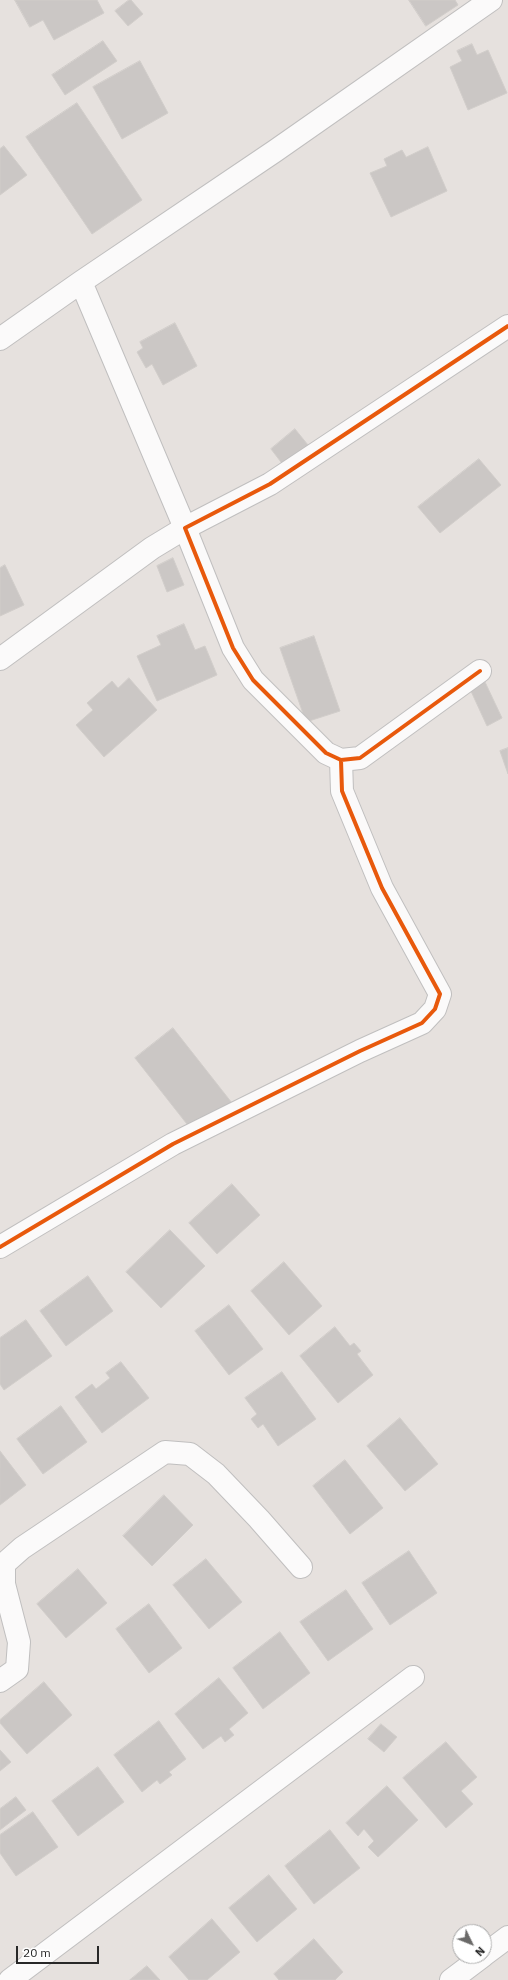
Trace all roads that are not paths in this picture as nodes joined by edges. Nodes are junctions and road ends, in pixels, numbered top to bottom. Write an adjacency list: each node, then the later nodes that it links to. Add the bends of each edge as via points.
1 (491, 0): 2 (street, via 275,151)
2 (81, 282): 4 (street); 5 (street)
3 (508, 326): 5 (street, via 270,484)
4 (0, 339)
5 (185, 528): 6 (street, via 152,548); 8 (street, via 233,648 253,680 326,753)
6 (0, 659)
7 (480, 671): 8 (street, via 360,758)
8 (341, 760): 9 (street, via 342,791 382,888 440,994 436,1009 422,1023 173,1144)
9 (0, 1248)
10 (301, 1567): 12 (street, via 216,1474 190,1454 165,1452 22,1548 4,1564 4,1584 19,1642 16,1669)
11 (413, 1677): 16 (street)
12 (0, 1681)
13 (508, 1937): 14 (street)
14 (492, 1949)
15 (472, 1964): 17 (street)
16 (10, 1980)
17 (451, 1980)

